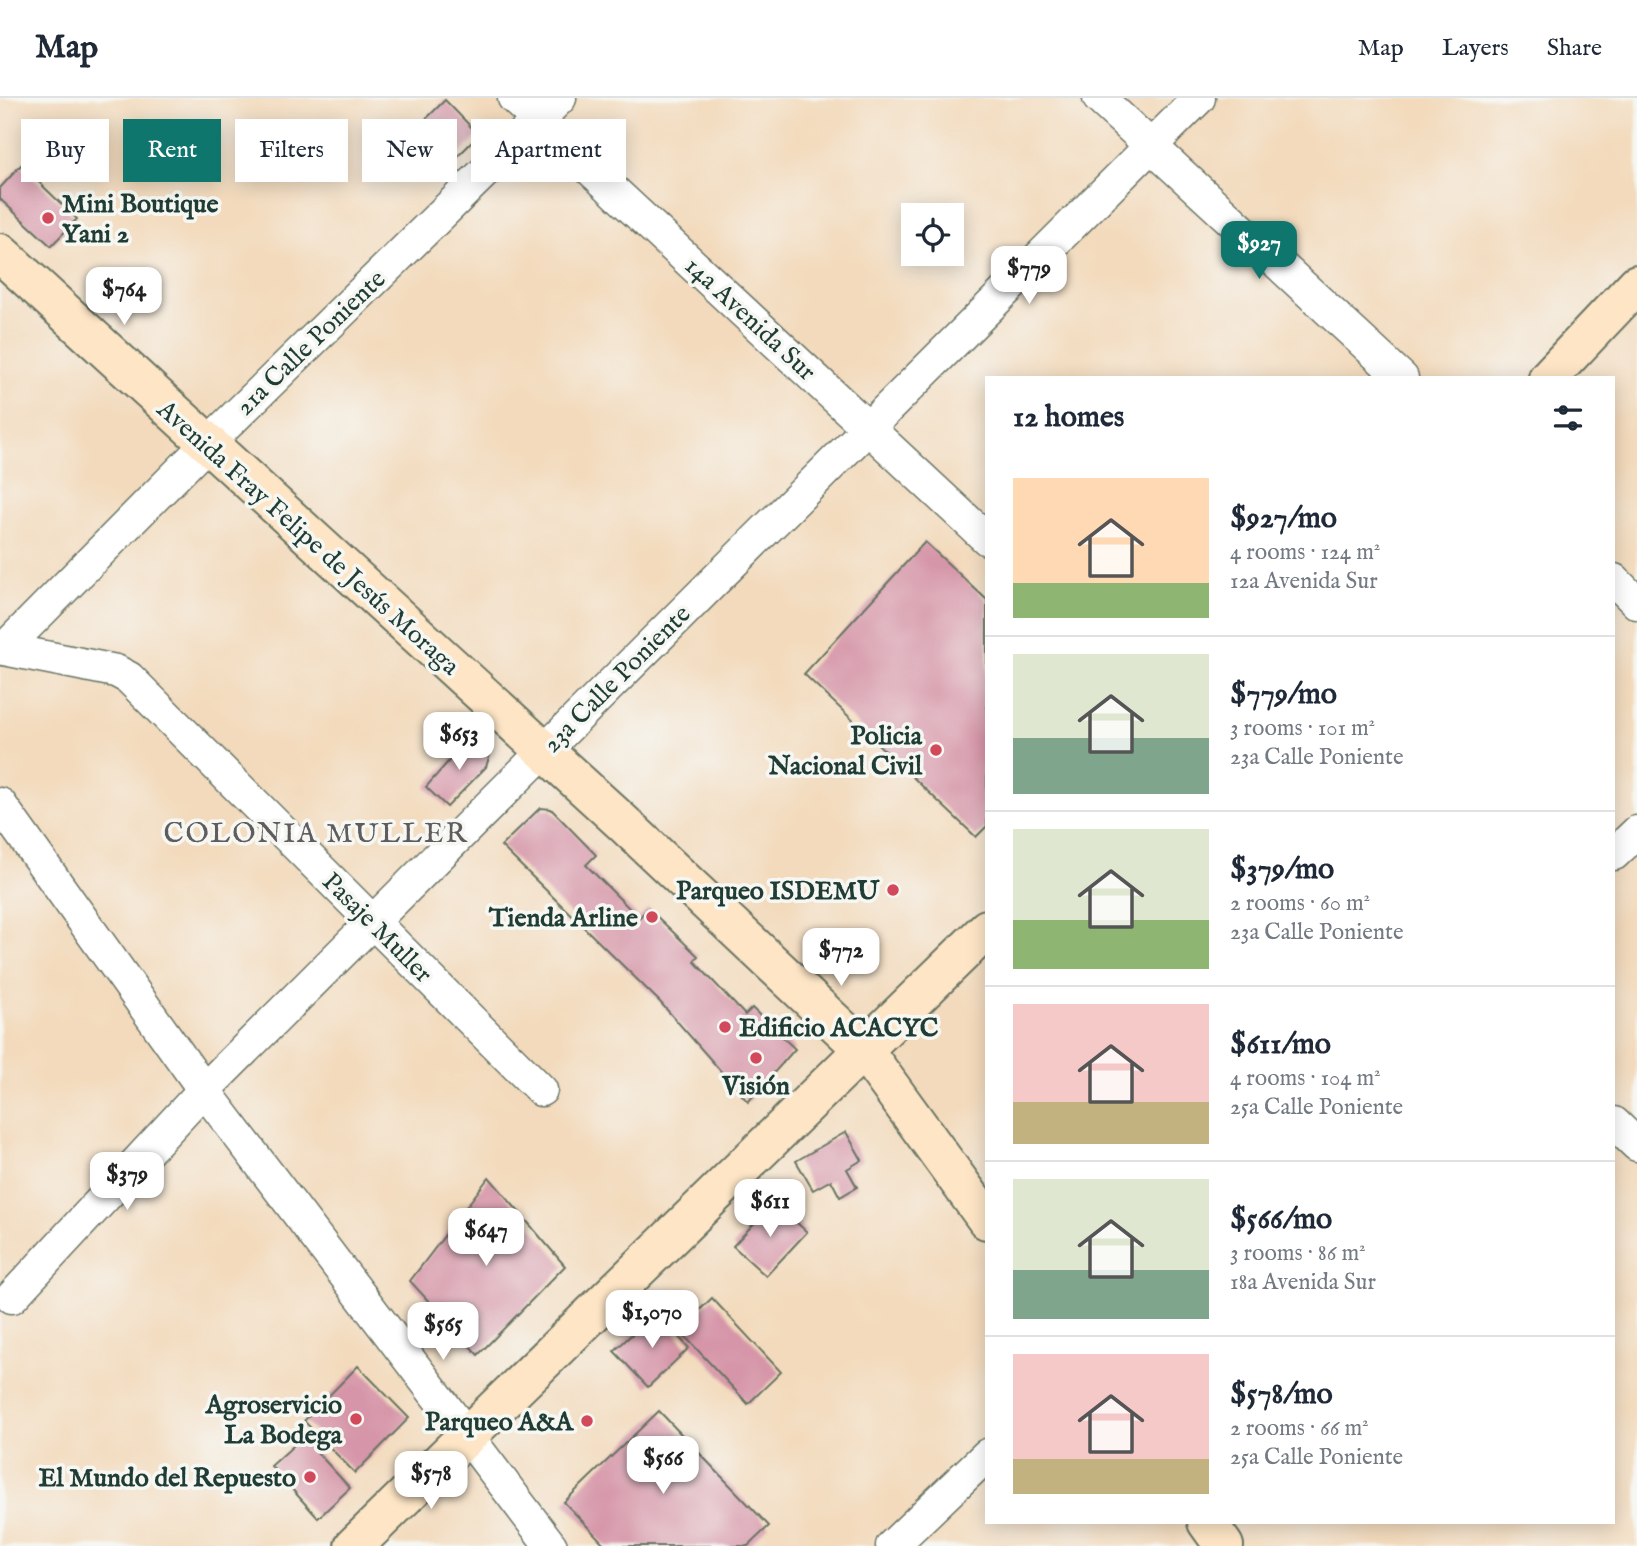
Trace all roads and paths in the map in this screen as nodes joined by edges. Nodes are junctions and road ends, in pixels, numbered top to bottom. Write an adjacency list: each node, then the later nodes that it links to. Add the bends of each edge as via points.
1 (514, 98): 5 (street, 14a Avenida Sur)
2 (560, 98): 6 (street, 21a Calle Poniente)
3 (1098, 98): 7 (street)
4 (1199, 98): 7 (street, 23a Calle Poniente)
5 (537, 119)
6 (539, 119)
7 (1151, 146): 12 (street); 14 (street, 23a Calle Poniente)
8 (475, 182): 15 (street, 21a Calle Poniente)
9 (604, 182): 14 (street, 14a Avenida Sur)
10 (0, 253): 15 (street, Avenida Fray Felipe de Jesús Moraga)
11 (1637, 285): 13 (street)
12 (1400, 376)
13 (1550, 376)
14 (869, 429): 16 (street, 14a Avenida Sur); 20 (street, 23a Calle Poniente)
15 (207, 444): 19 (street, 21a Calle Poniente); 20 (street, Avenida Fray Felipe de Jesús Moraga)
16 (985, 537)
17 (1615, 581): 18 (street)
18 (1637, 603)
19 (1, 652): 24 (street, Pasaje Muller, via 116,671 129,678)
20 (543, 750): 24 (street, 23a Calle Poniente); 26 (street, Avenida Fray Felipe de Jesús Moraga)
21 (0, 804): 27 (street)
22 (1637, 832): 23 (street)
23 (1615, 853)
24 (373, 922): 27 (street, 23a Calle Poniente); 28 (street, Pasaje Muller)
25 (985, 931): 26 (street)
26 (863, 1049): 31 (street, Avenida Fray Felipe de Jesús Moraga); 33 (street)
27 (204, 1090): 32 (street, 23a Calle Poniente); 33 (street)
28 (541, 1090)
29 (1615, 1124): 30 (street)
30 (1637, 1145)
31 (985, 1217)
32 (12, 1297)
33 (466, 1434): 36 (street); 37 (street)
34 (985, 1457): 38 (street)
35 (1208, 1524): 39 (street)
36 (354, 1546)
37 (551, 1546)
38 (892, 1546)
39 (1224, 1546)

